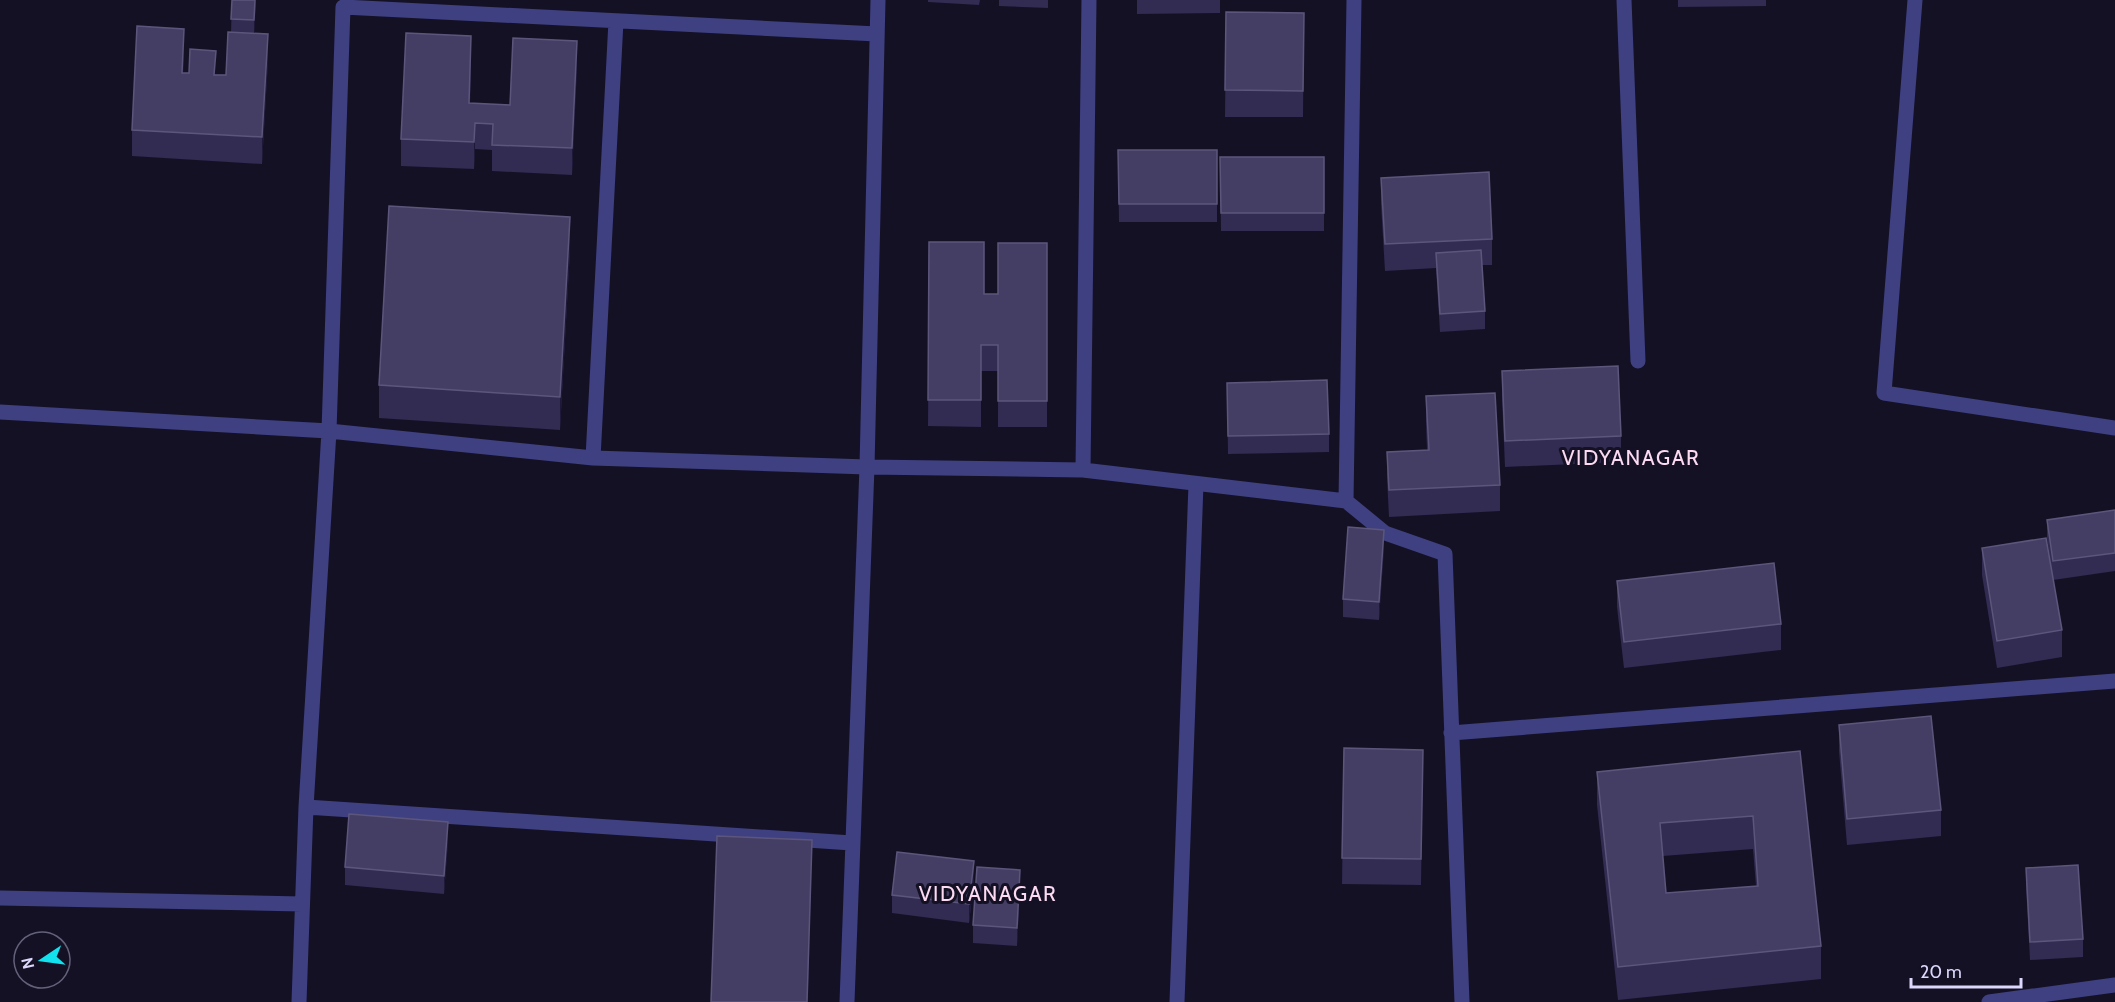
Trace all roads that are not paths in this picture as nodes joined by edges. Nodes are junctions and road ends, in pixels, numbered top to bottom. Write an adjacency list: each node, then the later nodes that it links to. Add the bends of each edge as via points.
1 (878, 0): 7 (street)
2 (1089, 0): 14 (street)
3 (1354, 0): 16 (street)
4 (1624, 0): 8 (street)
5 (1915, 0): 10 (street, via 1884,393)
6 (616, 21): 7 (street); 11 (street, via 343,8); 12 (street)
7 (877, 34): 13 (street)
8 (1638, 361)
9 (0, 412): 11 (street)
10 (2115, 428)
11 (329, 430): 12 (street); 19 (street)
12 (593, 458): 13 (street)
13 (867, 466): 14 (street); 20 (street)
14 (1083, 470): 15 (street)
15 (1196, 484): 16 (street); 26 (street)
16 (1346, 501): 18 (street, via 1384,533 1445,554)
17 (2115, 681): 18 (street)
18 (1451, 733): 27 (street)
19 (306, 807): 20 (street); 22 (street)
20 (852, 843): 25 (street)
21 (0, 898): 22 (street)
22 (302, 904): 24 (street)
23 (2115, 985): 28 (street)
24 (299, 1002)
25 (847, 1002)
26 (1177, 1002)
27 (1462, 1002)
28 (1989, 1002)

